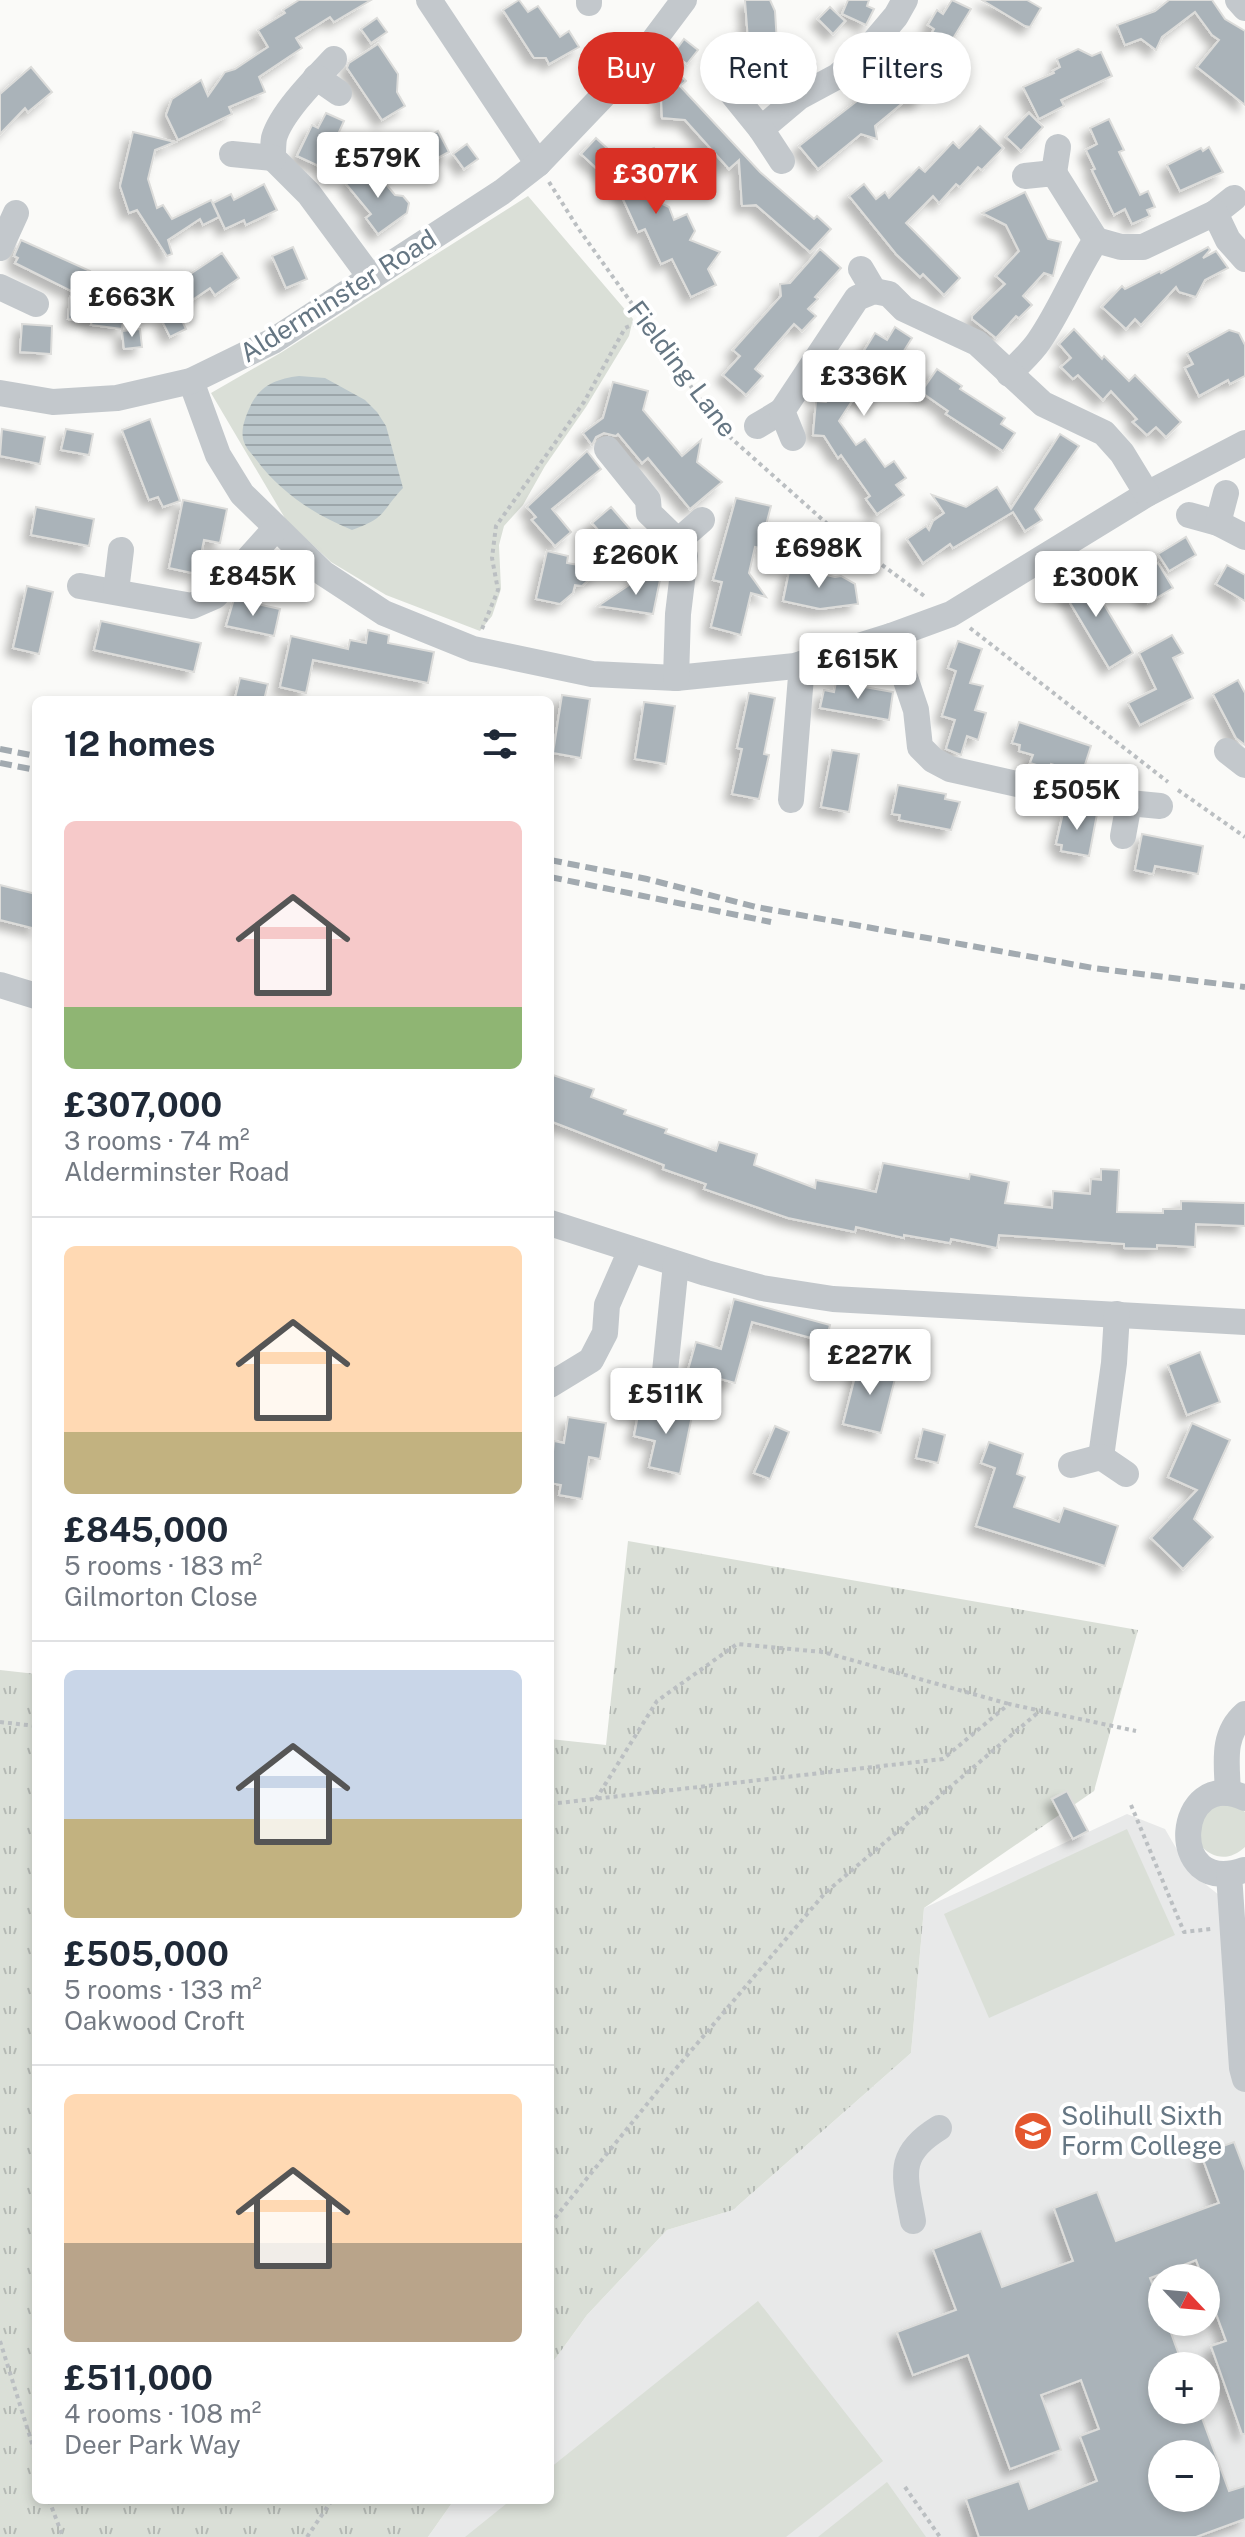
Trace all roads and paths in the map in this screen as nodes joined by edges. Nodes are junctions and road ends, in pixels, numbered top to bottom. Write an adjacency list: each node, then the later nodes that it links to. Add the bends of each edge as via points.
1 (429, 0): 13 (street)
2 (684, 0): 13 (street, Alderminster Road, via 645,52)
3 (905, 0): 8 (street, via 869,48 838,76 799,97)
4 (1238, 0): 5 (street)
5 (1245, 8)
6 (339, 93): 11 (street, via 325,68 300,95 274,137)
7 (741, 104): 8 (street)
8 (761, 129): 12 (street)
9 (1058, 147): 14 (street)
10 (232, 154): 11 (street)
11 (273, 158): 20 (street, via 309,194)
12 (782, 161)
13 (538, 164): 20 (street, Alderminster Road); 23 (path, Fielding Lane)
14 (1054, 173): 15 (street); 17 (street)
15 (1025, 176)
16 (16, 213): 18 (street)
17 (1096, 240): 19 (street, via 1143,247 1224,206); 24 (street, via 1038,343)
18 (0, 248)
19 (1237, 250)
20 (371, 278): 25 (street, Alderminster Road, via 273,341)
21 (0, 288): 22 (street)
22 (36, 304)
23 (645, 319): 43 (path, Fielding Lane, via 722,430 833,529); 45 (path, via 625,328 584,402 496,526 492,558 498,590)
24 (1009, 374): 27 (street, via 977,343 904,309 867,280); 33 (street, via 1043,404 1104,433)
25 (191, 381): 26 (street, Alderminster Road, via 117,398 53,402); 37 (street, via 218,455 242,494)
26 (0, 393)
27 (782, 411): 28 (street); 29 (street)
28 (757, 426)
29 (793, 438)
30 (1245, 443): 33 (street)
31 (607, 449): 39 (street, via 648,500 649,513)
32 (1226, 493): 36 (street)
33 (1147, 494): 43 (street)
34 (1189, 515): 36 (street)
35 (702, 520): 39 (street)
36 (1218, 523): 38 (street)
37 (276, 528): 42 (street, via 215,596 192,606); 45 (street, via 323,573 384,613)
38 (1245, 537)
39 (678, 541): 47 (street, via 685,556)
40 (121, 550): 42 (street)
41 (80, 586): 42 (street)
42 (116, 591)
43 (951, 614): 44 (street); 52 (path, Fielding Lane)
44 (891, 636): 46 (street); 49 (street, via 916,710 920,747 933,760 950,769 1039,789)
45 (473, 649): 47 (street, via 592,674)
46 (802, 664): 47 (street); 48 (street)
47 (676, 678)
48 (791, 800)
49 (1129, 803): 50 (street); 51 (street)
50 (1160, 806)
51 (1123, 836)
52 (1245, 837)
53 (0, 985): 54 (street)
54 (32, 995)
55 (554, 1224): 56 (street)
56 (631, 1250): 57 (street); 60 (street, via 591,1360)
57 (676, 1264): 58 (street, via 762,1288 833,1299); 61 (street)
58 (1117, 1314): 59 (street); 62 (street)
59 (1245, 1322)
60 (554, 1383)
61 (663, 1391)
62 (1101, 1457): 63 (street); 64 (street)
63 (1071, 1465)
64 (1126, 1474)
65 (1009, 1704): 66 (path); 72 (path, via 943,1759); 72 (path, via 823,1652 737,1644 657,1701)
66 (1041, 1710): 70 (path); 79 (path, via 825,1893)
67 (1245, 1714): 71 (street, via 1233,1725 1227,1742)
68 (0, 1722): 69 (path)
69 (32, 1726)
70 (1136, 1731)
71 (1236, 1795): 75 (street, via 1205,1799 1197,1806 1187,1839 1196,1861 1217,1873)
72 (596, 1799): 73 (path)
73 (554, 1804)
74 (1131, 1805): 76 (path, via 1184,1932)
75 (1237, 1872): 77 (street)
76 (1211, 1929)
77 (1245, 2079)
78 (939, 2128): 80 (street, via 921,2139 906,2160)
79 (554, 2219)
80 (913, 2221)
81 (0, 2341): 82 (path)
82 (32, 2443)
83 (905, 2487): 88 (path)
84 (51, 2504): 86 (path)
85 (329, 2504): 87 (path)
86 (63, 2537)
87 (307, 2537)
88 (940, 2537)

